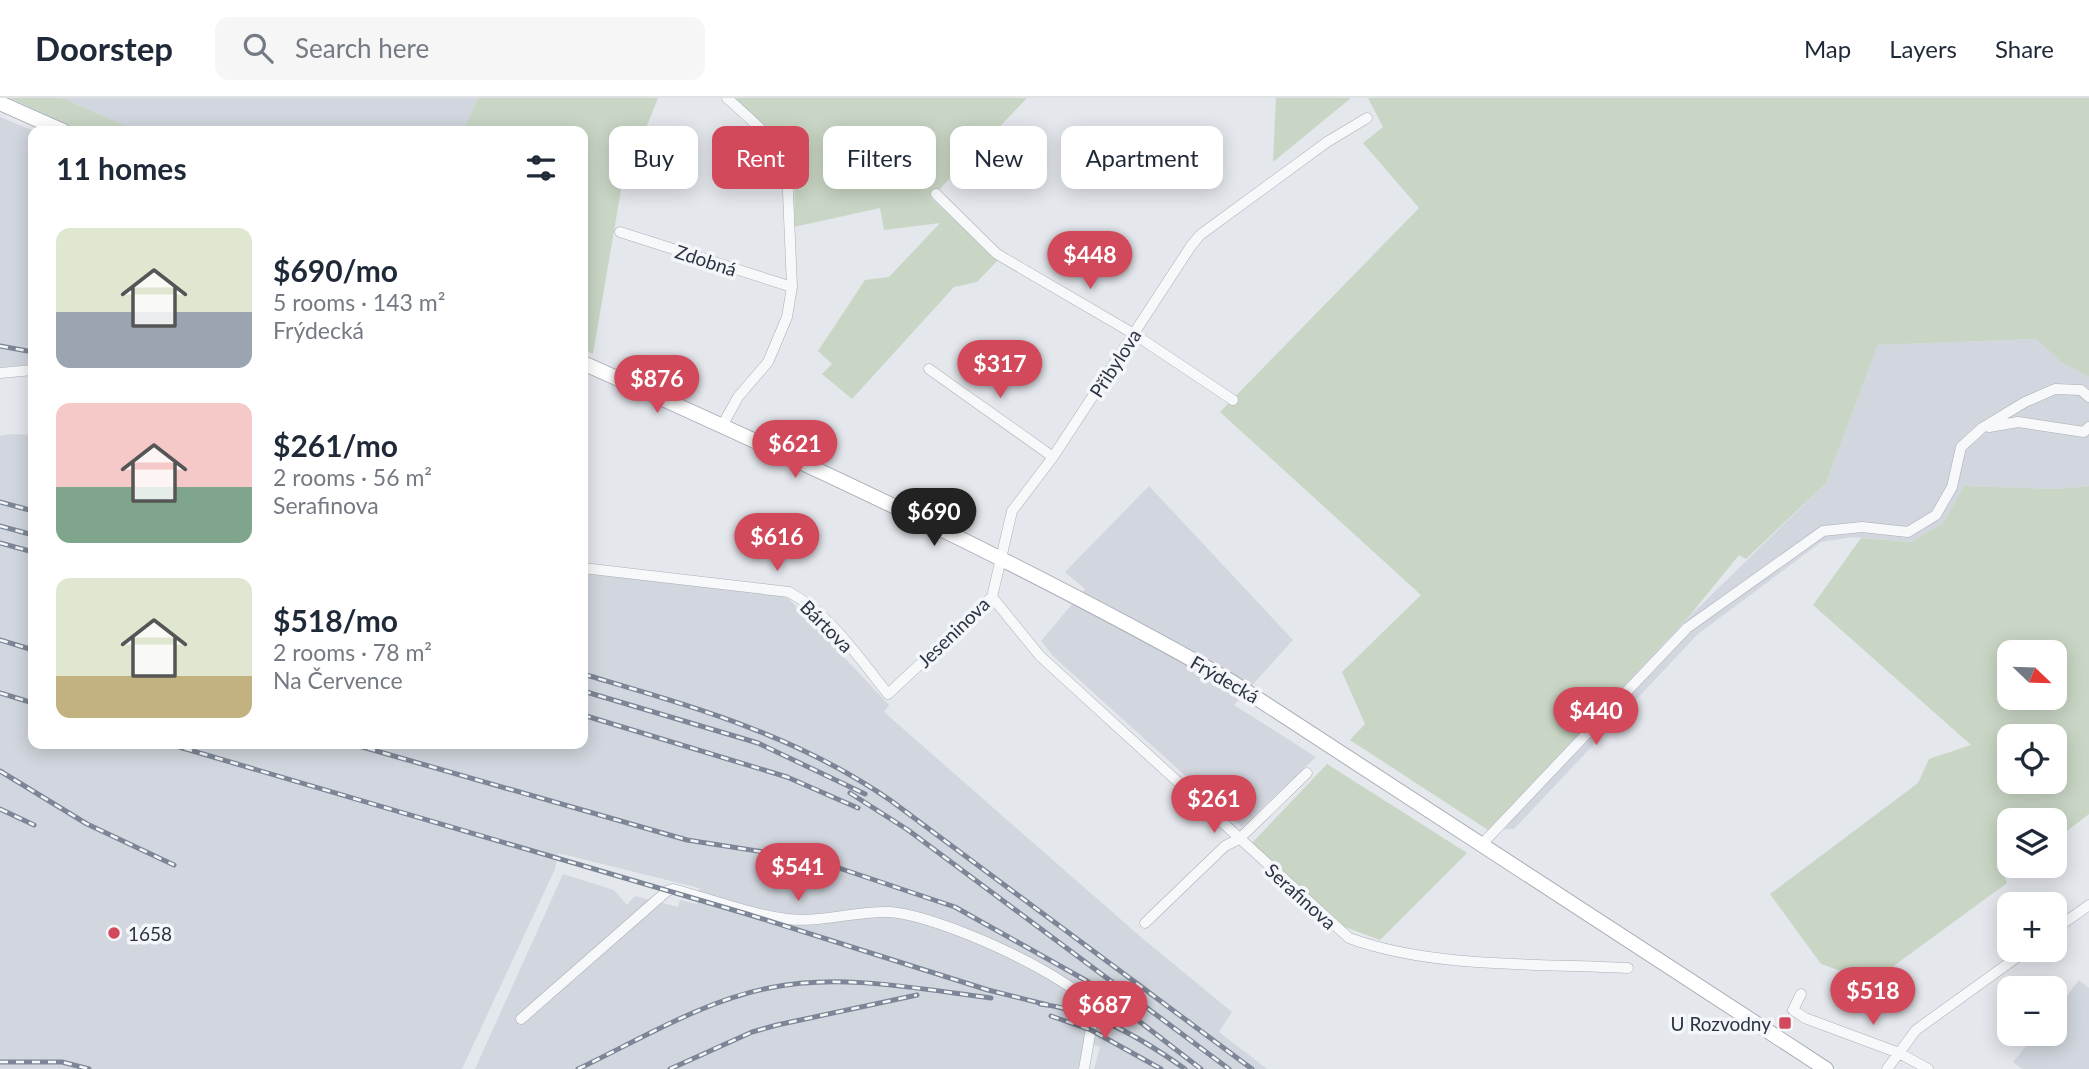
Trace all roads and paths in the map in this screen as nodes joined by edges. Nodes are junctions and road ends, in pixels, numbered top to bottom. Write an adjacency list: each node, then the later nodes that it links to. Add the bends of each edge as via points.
1 (727, 98): 7 (street, via 769,136 787,169)
2 (0, 103): 4 (main road)
3 (1367, 118): 8 (street, Přibylova, via 1200,235)
4 (52, 126)
5 (936, 194): 8 (street, via 997,254)
6 (620, 232): 7 (street, Zdobná)
7 (792, 287): 15 (street, via 787,317 768,362 738,397)
8 (1134, 334): 14 (street); 18 (street, Přibylova)
9 (588, 365): 15 (main road, Frýdecká)
10 (929, 369): 18 (street)
11 (28, 370): 12 (street)
12 (0, 373)
13 (2089, 397): 17 (street, via 2081,390 2055,389)
14 (1233, 400)
15 (722, 426): 19 (main road, Frýdecká)
16 (2089, 427): 17 (street, via 2084,432 2018,422)
17 (1982, 428): 25 (street, via 1961,447 1952,487 1936,515 1908,531 1862,527 1823,531 1687,628)
18 (1053, 457): 19 (street, Přibylova, via 1012,511)
19 (1001, 561): 21 (street, Jeseninova); 25 (main road, Frýdecká, via 1232,682)
20 (588, 569): 22 (street, Bártova, via 789,592 804,600 844,640)
21 (992, 597): 22 (street, Jeseninova); 24 (street, Serafinova, via 1040,656)
22 (888, 694)
23 (1307, 773): 24 (street)
24 (1239, 839): 28 (street, via 1225,845); 30 (street, Serafinova, via 1349,938 1380,950 1422,957)
25 (1482, 844): 35 (main road, Frýdecká)
26 (2089, 905): 27 (street)
27 (2067, 921)
28 (1145, 923)
29 (2010, 962): 33 (street, via 1916,1030)
30 (1628, 968)
31 (1801, 994): 33 (street, via 1793,1010 1805,1018)
32 (521, 1019): 34 (street, via 673,889 790,919 856,912 909,915 959,932 1025,961 1074,990 1093,1010)
33 (1899, 1053): 36 (street); 37 (street)
34 (1084, 1069)
35 (1826, 1069)
36 (1886, 1069)
37 (1928, 1069)

